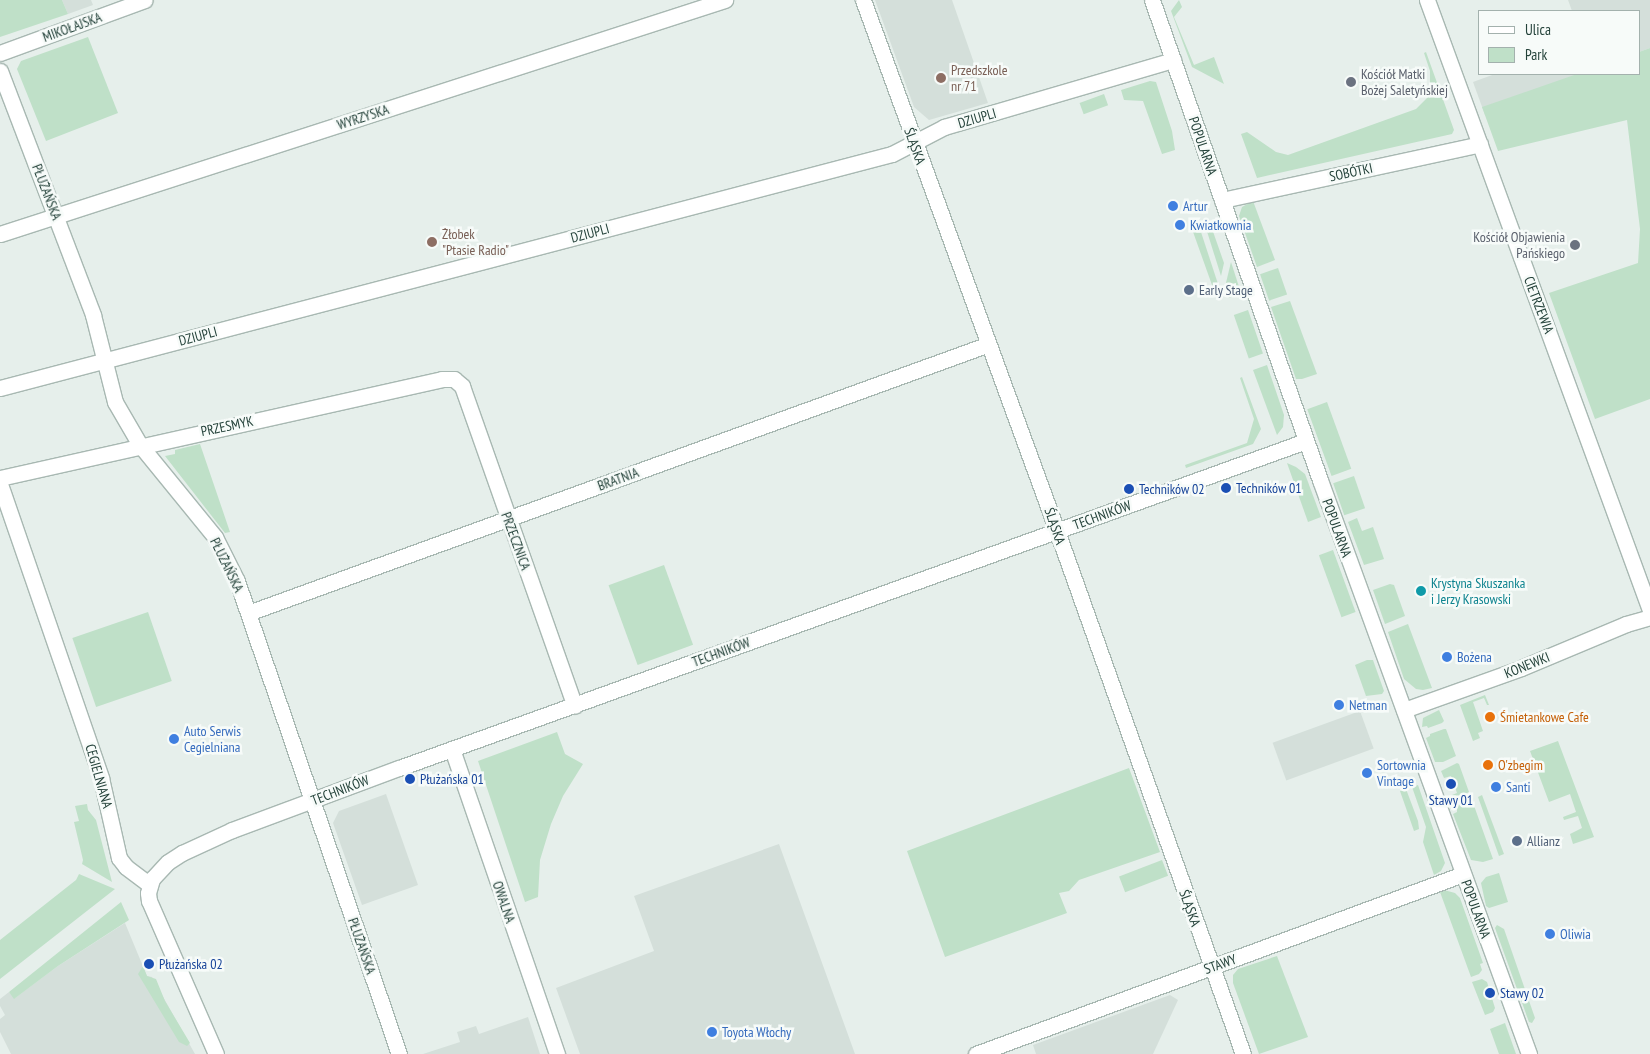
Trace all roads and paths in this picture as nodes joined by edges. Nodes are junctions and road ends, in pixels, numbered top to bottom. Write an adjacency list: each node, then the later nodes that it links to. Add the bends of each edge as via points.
1 (145, 0): 6 (street, MIKOŁAJSKA)
2 (726, 0): 12 (street, WYRZYSKA)
3 (863, 0): 9 (street, ŚLĄSKA)
4 (1152, 0): 7 (street, POPULARNA)
5 (1427, 0): 10 (street, CIETRZEWIA)
6 (0, 54)
7 (1173, 60): 9 (street, DZIUPLI, via 944,127); 11 (street, POPULARNA)
8 (0, 72): 12 (street, PŁUŻAŃSKA)
9 (914, 142): 14 (street, ŚLĄSKA); 15 (street, DZIUPLI, via 892,154)
10 (1480, 144): 11 (street, SOBÓTKI); 24 (street, CIETRZEWIA)
11 (1222, 200): 18 (street, POPULARNA)
12 (56, 216): 13 (street, WYRZYSKA); 15 (street, PŁUŻAŃSKA, via 93,315)
13 (0, 234)
14 (989, 344): 22 (street, BRATNIA); 23 (street, ŚLĄSKA)
15 (104, 361): 17 (street, DZIUPLI); 19 (street, PŁUŻAŃSKA, via 115,402)
16 (454, 379): 19 (street, PRZESMYK, via 442,378); 22 (street, PRZECZNICA, via 462,386)
17 (0, 388)
18 (1306, 441): 23 (street, TECHNIKÓW); 28 (street, POPULARNA)
19 (140, 445): 20 (street, PRZESMYK); 25 (street, PŁUŻAŃSKA, via 215,537 226,556)
20 (0, 478)
21 (0, 484): 32 (street, CEGIELNIANA, via 101,778 119,858 126,868)
22 (508, 519): 25 (street, BRATNIA); 27 (street, PRZECZNICA)
23 (1057, 531): 27 (street, TECHNIKÓW); 33 (street, ŚLĄSKA)
24 (1650, 610)
25 (248, 613): 30 (street, PŁUŻAŃSKA)
26 (1650, 617): 28 (street, KONEWKI)
27 (575, 706): 29 (street, TECHNIKÓW)
28 (1404, 710): 31 (street, POPULARNA)
29 (452, 749): 30 (street, TECHNIKÓW); 36 (street, OWALNA)
30 (312, 800): 32 (street, TECHNIKÓW, via 198,844 168,862); 35 (street, PŁUŻAŃSKA)
31 (1463, 874): 33 (street, STAWY); 39 (street, POPULARNA)
32 (150, 885): 34 (street, via 151,907)
33 (1211, 967): 37 (street, STAWY); 38 (street, ŚLĄSKA)
34 (216, 1054)
35 (399, 1054)
36 (557, 1054)
37 (976, 1054)
38 (1243, 1054)
39 (1529, 1054)

